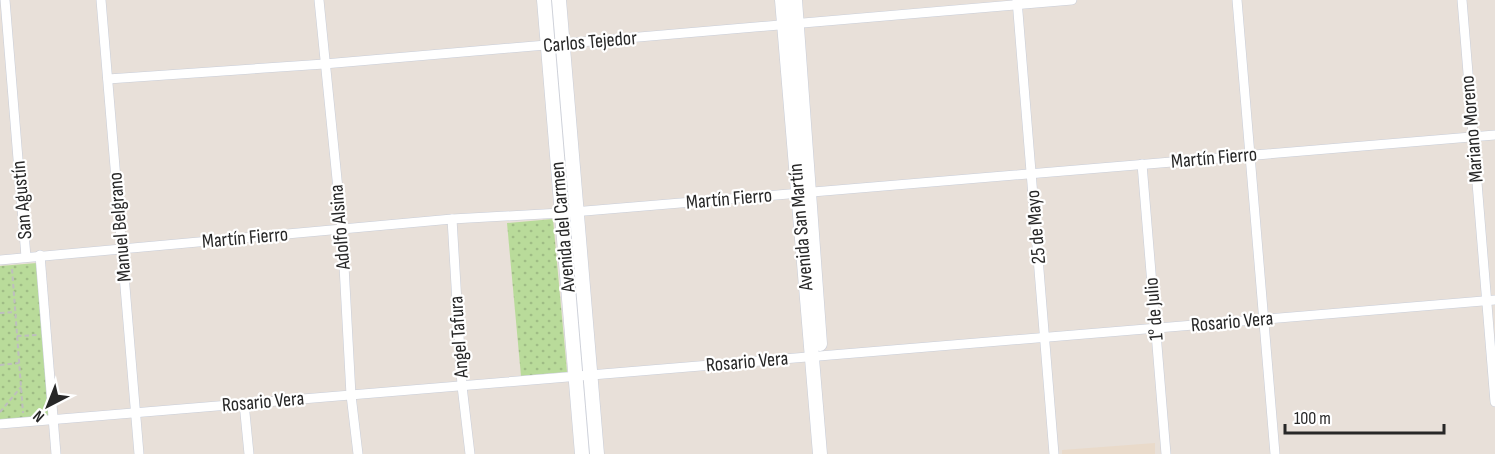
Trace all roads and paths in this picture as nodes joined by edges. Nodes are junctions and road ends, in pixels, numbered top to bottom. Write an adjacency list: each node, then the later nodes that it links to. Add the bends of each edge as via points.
1 (5, 0): 28 (street, San Agustín)
2 (101, 0): 15 (street, Manuel Belgrano)
3 (319, 0): 14 (street, Adolfo Alsina)
4 (544, 0): 13 (main road, Avenida del Carmen)
5 (559, 0): 13 (main road, Avenida del Carmen)
6 (782, 0): 12 (main road, Avenida San Martín)
7 (795, 0): 12 (main road, Avenida San Martín)
8 (1072, 0): 11 (street, Carlos Tejedor)
9 (1237, 0): 18 (street)
10 (1462, 0): 17 (street, Mariano Moreno)
11 (1017, 2): 12 (street, Carlos Tejedor); 20 (street, 25 de Mayo)
12 (790, 24): 13 (street, Carlos Tejedor); 21 (main road, Avenida San Martín)
13 (555, 45): 14 (street, Carlos Tejedor); 22 (main road, Avenida del Carmen); 23 (main road, Avenida del Carmen)
14 (324, 64): 15 (street, Carlos Tejedor); 25 (street, Adolfo Alsina)
15 (108, 80): 26 (street, Manuel Belgrano)
16 (1495, 135): 17 (street, Martín Fierro)
17 (1473, 137): 18 (street, Martín Fierro); 31 (street, Mariano Moreno)
18 (1250, 155): 19 (street, Martín Fierro); 34 (street)
19 (1142, 164): 20 (street, Martín Fierro); 35 (street, 1° de Julio)
20 (1032, 174): 21 (street, Martín Fierro); 38 (street, 25 de Mayo)
21 (804, 192): 22 (street, Martín Fierro); 39 (main road, Avenida San Martín)
22 (576, 212): 23 (street, Martín Fierro); 42 (main road, Avenida del Carmen)
23 (561, 213): 24 (street, Martín Fierro); 43 (main road, Avenida del Carmen)
24 (452, 219): 25 (street, Martín Fierro); 44 (street, Angel Tafura)
25 (342, 229): 26 (street, Martín Fierro); 46 (street, Adolfo Alsina)
26 (122, 250): 27 (street, Martín Fierro); 50 (street, Manuel Belgrano)
27 (40, 255): 28 (street, Martín Fierro); 36 (street)
28 (27, 257): 29 (street, Martín Fierro)
29 (11, 259): 30 (street, Martín Fierro); 32 (path)
30 (0, 260)
31 (1491, 301): 34 (street, Rosario Vera); 47 (street, Mariano Moreno)
32 (15, 312): 33 (path); 37 (path)
33 (0, 313)
34 (1263, 319): 35 (street, Rosario Vera); 65 (street)
35 (1156, 328): 38 (street, Rosario Vera); 64 (street, 1° de Julio)
36 (46, 335): 37 (path); 51 (street)
37 (17, 336): 40 (path)
38 (1045, 337): 39 (street, Rosario Vera); 63 (street, 25 de Mayo)
39 (817, 356): 42 (street, Rosario Vera); 61 (main road, Avenida San Martín); 62 (main road, Avenida San Martín)
40 (19, 363): 41 (path); 45 (path)
41 (0, 365)
42 (590, 375): 43 (street, Rosario Vera); 60 (main road, Avenida del Carmen)
43 (575, 376): 44 (street, Rosario Vera); 59 (main road, Avenida del Carmen)
44 (462, 386): 46 (street, Rosario Vera); 58 (street, Angel Tafura)
45 (21, 387): 49 (path); 52 (path)
46 (351, 395): 48 (street, Rosario Vera); 57 (street, Adolfo Alsina)
47 (1495, 402)
48 (244, 403): 50 (street, Rosario Vera); 56 (street)
49 (0, 412)
50 (136, 412): 51 (street, Rosario Vera); 55 (street, Manuel Belgrano)
51 (53, 419): 52 (street, Rosario Vera); 54 (street)
52 (24, 422): 53 (street, Rosario Vera)
53 (0, 423)
54 (56, 454)
55 (139, 454)
56 (249, 454)
57 (358, 454)
58 (470, 454)
59 (582, 454)
60 (597, 454)
61 (820, 454)
62 (829, 454)
63 (1054, 454)
64 (1166, 454)
65 (1275, 454)

